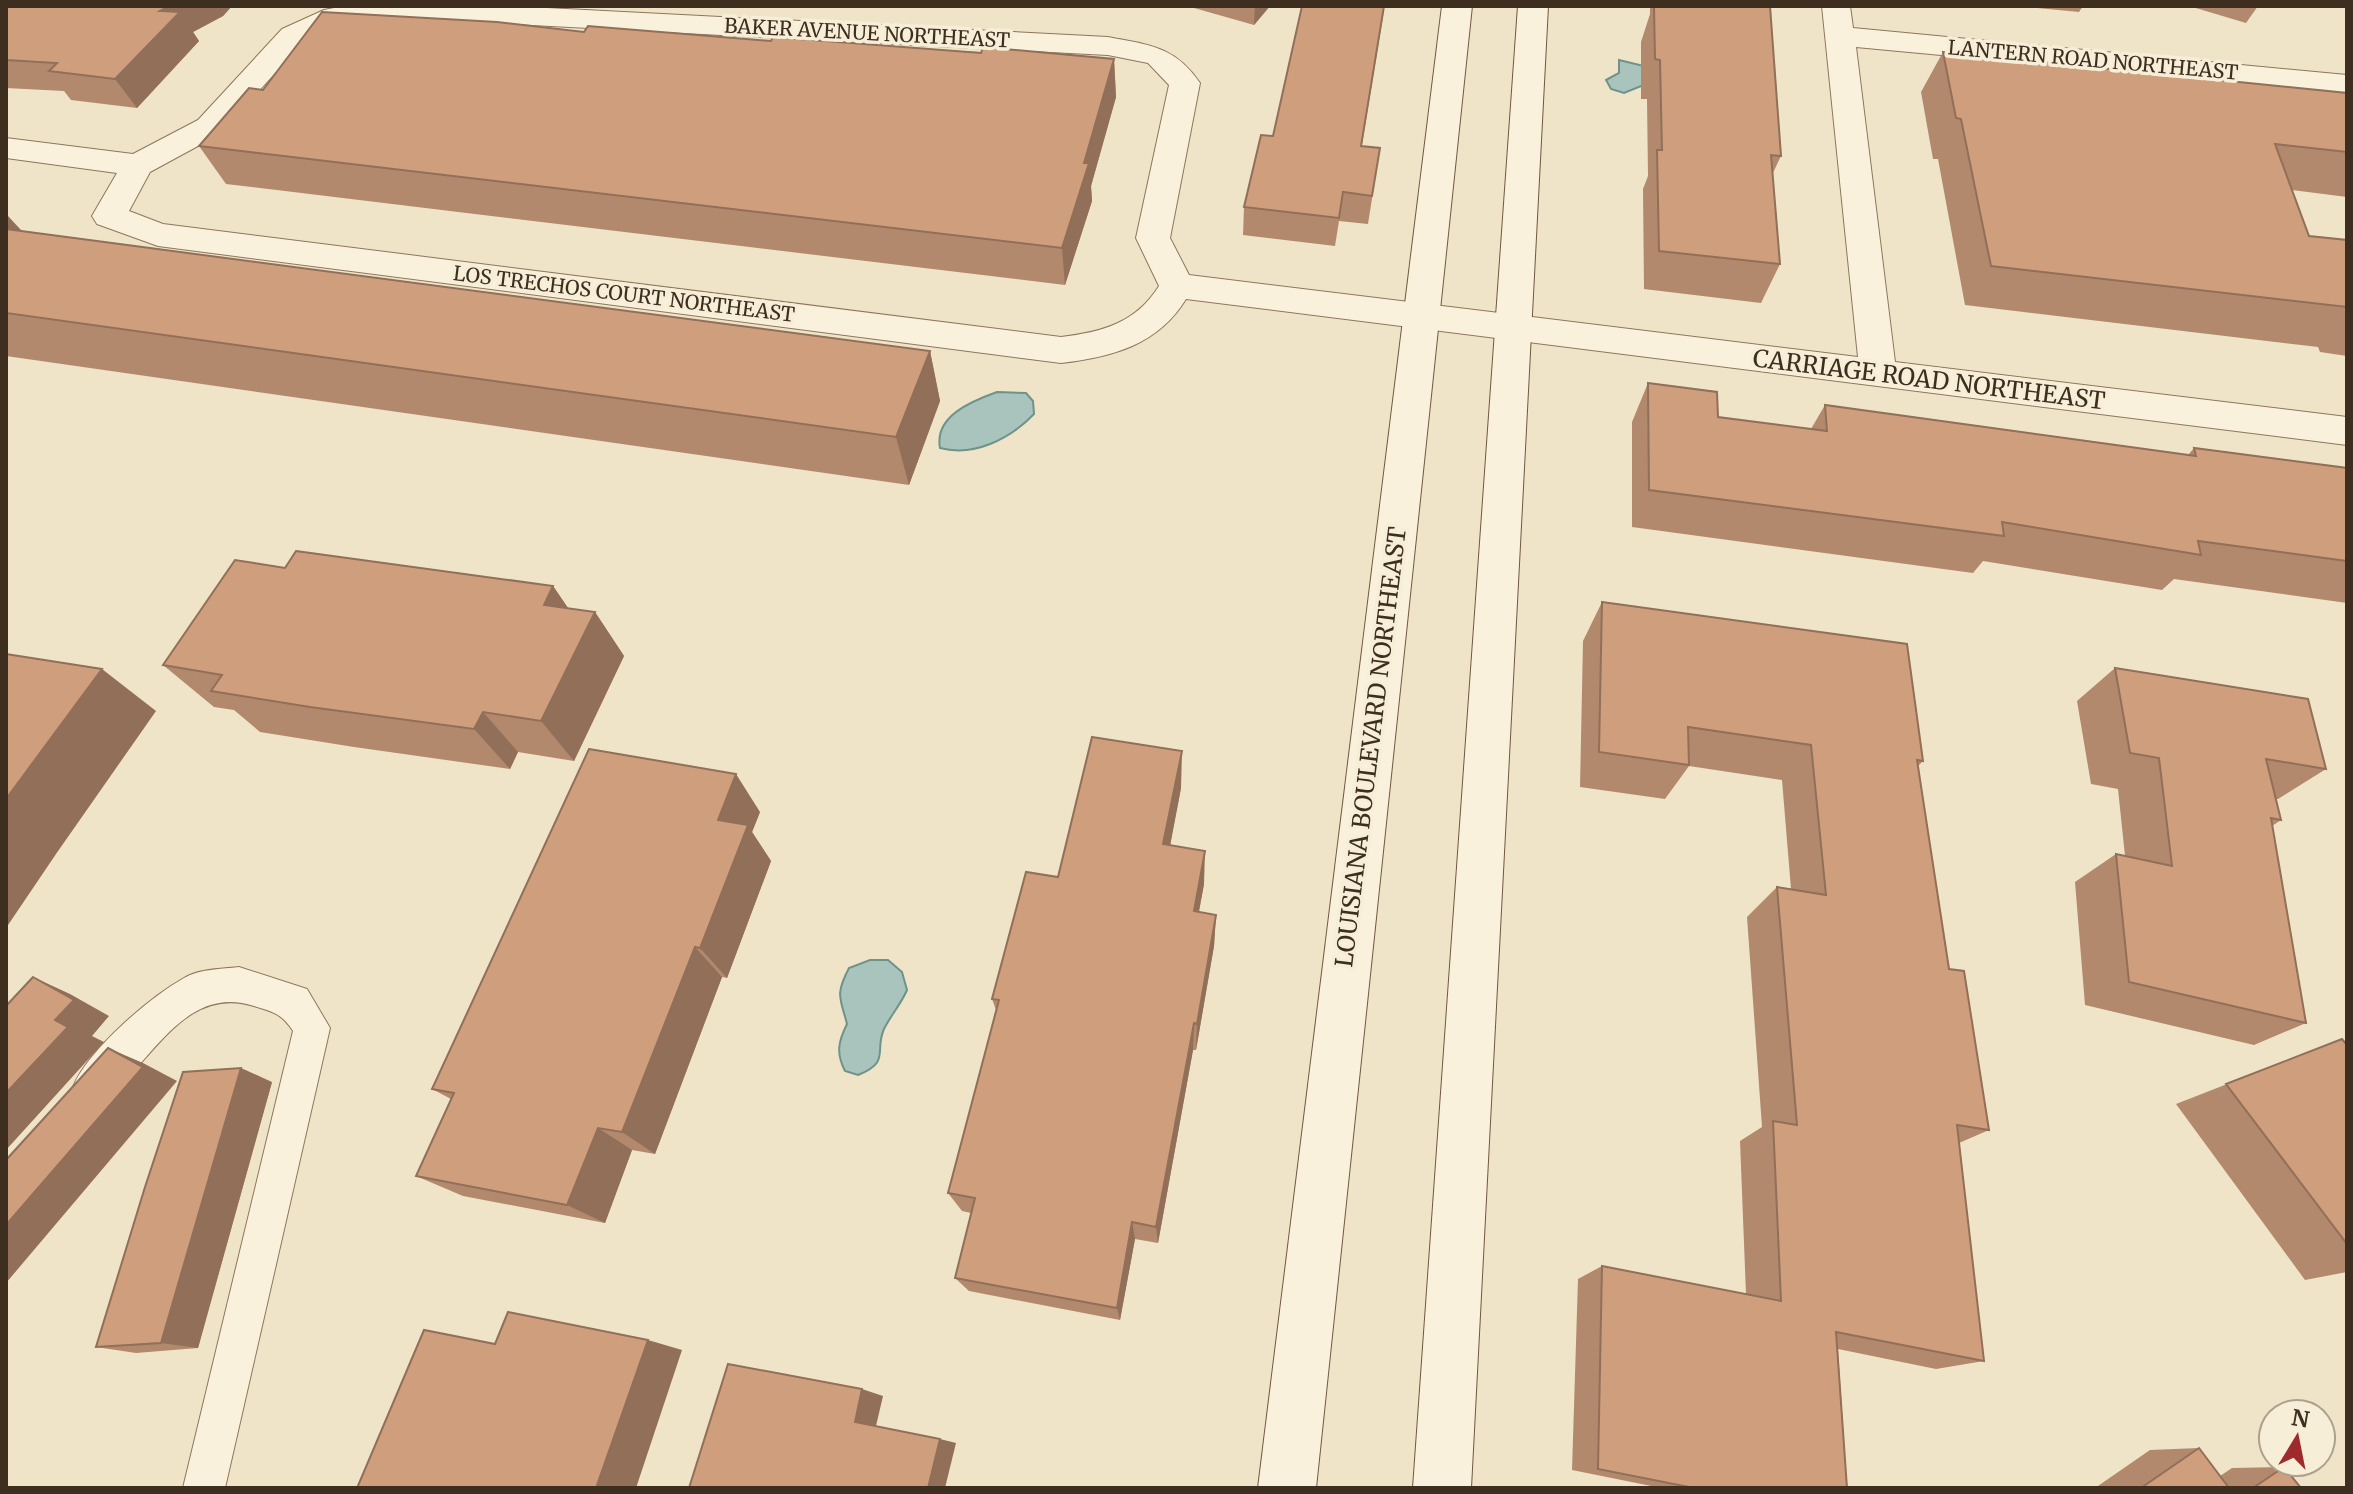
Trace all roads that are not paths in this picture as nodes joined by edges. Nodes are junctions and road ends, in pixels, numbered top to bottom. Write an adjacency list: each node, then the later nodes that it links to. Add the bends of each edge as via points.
1 (1457, 6): 8 (street, LOUISIANA BOULEVARD NORTHEAST)
2 (1533, 6): 9 (street)
3 (1837, 21): 4 (street, LANTERN ROAD NORTHEAST); 10 (street)
4 (2347, 84)
5 (6, 148): 6 (street)
6 (138, 165): 7 (street, LOS TRECHOS COURT NORTHEAST, via 109,216 158,235 1061,350 1105,346 1135,331 1164,310); 7 (street, BAKER AVENUE NORTHEAST, via 209,127 293,35 334,16 380,11 1108,46 1158,56 1185,83 1153,238)
7 (1177, 286): 8 (street)
8 (1421, 317): 9 (street, CARRIAGE ROAD NORTHEAST); 14 (street, LOUISIANA BOULEVARD NORTHEAST)
9 (1512, 329): 10 (street, CARRIAGE ROAD NORTHEAST); 15 (street)
10 (1878, 374): 11 (street, CARRIAGE ROAD NORTHEAST)
11 (2347, 431)
12 (66, 1115): 13 (lane, via 136,1038 196,990 239,984 294,1001 312,1028)
13 (204, 1488)
14 (1287, 1488)
15 (1442, 1488)

